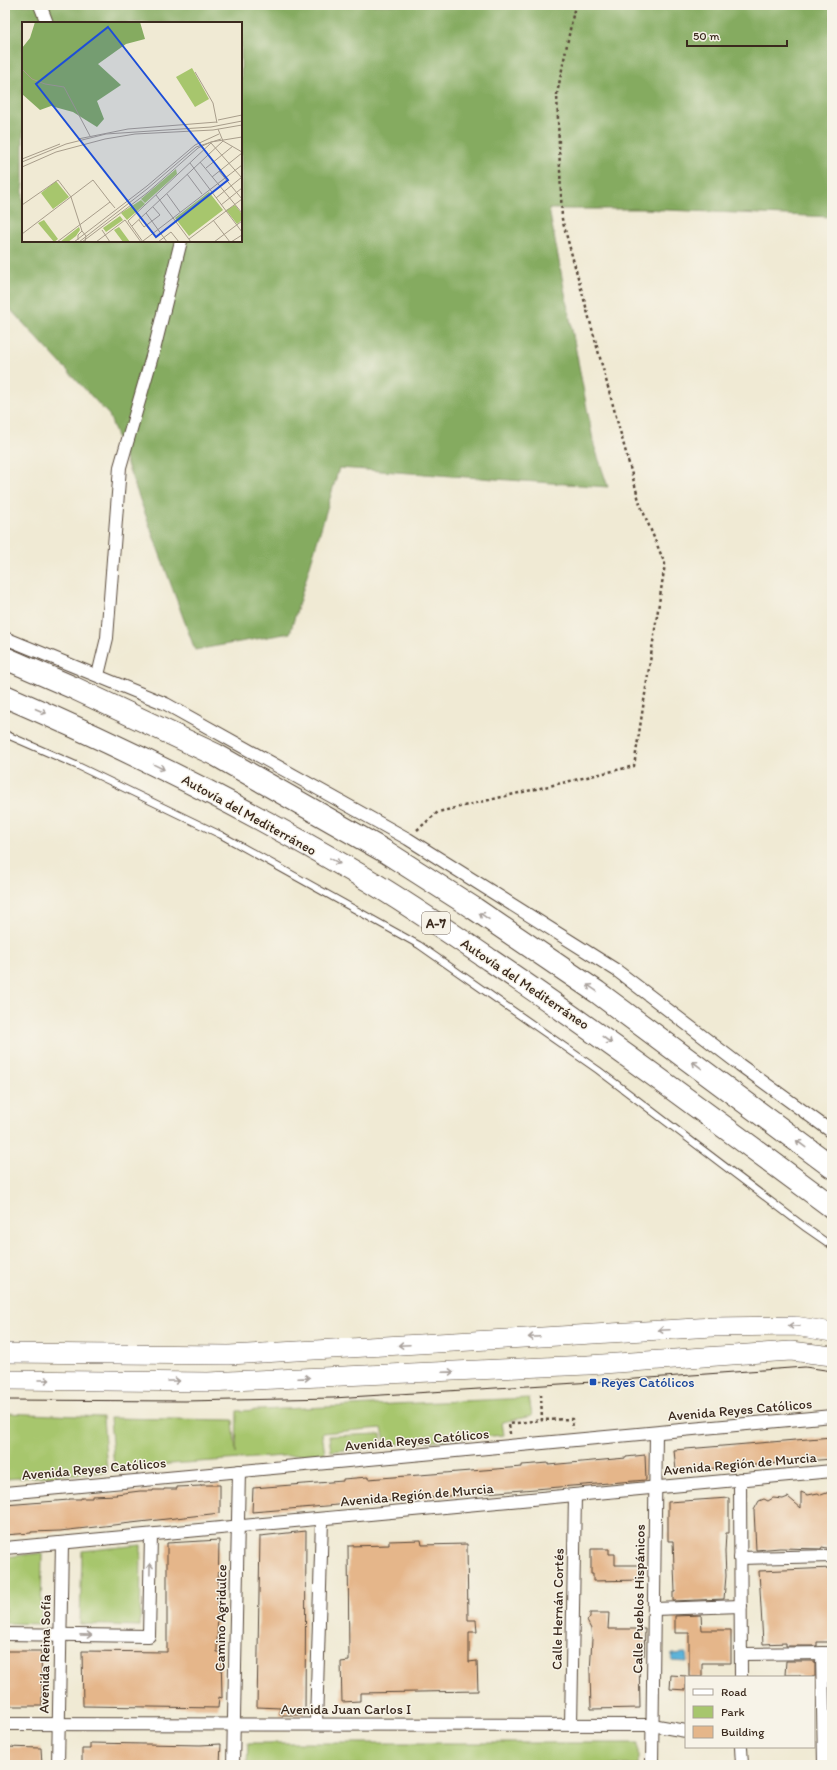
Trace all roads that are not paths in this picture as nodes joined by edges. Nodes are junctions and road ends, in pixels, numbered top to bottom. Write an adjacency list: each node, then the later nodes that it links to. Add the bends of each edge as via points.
1 (40, 5): 2 (street)
2 (47, 22)
3 (181, 242): 6 (street, via 155,346 120,467 107,638)
4 (5, 638): 6 (street)
5 (5, 658): 10 (highway, A-7, one-way to 5, via 597,992 386,852 216,755)
6 (98, 675): 9 (street, via 166,704 408,839 616,970)
7 (5, 696): 11 (highway, Autovía del Mediterráneo / A-7, one-way to 11, via 85,730 191,782 364,877 429,918 595,1032)
8 (5, 734): 12 (lane, via 221,835 419,945 598,1070)
9 (832, 1132)
10 (832, 1167)
11 (832, 1207)
12 (832, 1246)
13 (832, 1332): 14 (main road, one-way to 14, via 795,1326 720,1327 229,1355)
14 (5, 1353)
15 (832, 1356): 16 (main road, one-way to 15, via 208,1382 573,1366 791,1351)
16 (5, 1380)
17 (832, 1416): 18 (street, Avenida Reyes Católicos)
18 (656, 1433): 20 (street, Avenida Reyes Católicos); 22 (street, Calle Pueblos Hispánicos)
19 (832, 1471): 21 (street, Avenida Región de Murcia)
20 (239, 1472): 23 (street, Avenida Reyes Católicos); 26 (street, Camino Agridulce)
21 (740, 1479): 22 (street, Avenida Región de Murcia); 31 (street)
22 (655, 1487): 24 (street, Avenida Región de Murcia); 33 (street, Calle Pueblos Hispánicos)
23 (5, 1493)
24 (575, 1495): 25 (street, Avenida Región de Murcia); 43 (street, Calle Hernán Cortés)
25 (322, 1519): 26 (street, Avenida Región de Murcia); 42 (street)
26 (238, 1527): 27 (street, Avenida Región de Murcia); 41 (street, Camino Agridulce)
27 (151, 1535): 28 (street, Avenida Región de Murcia); 35 (street, one-way to 27, via 149,1636)
28 (62, 1543): 29 (street, Avenida Región de Murcia); 35 (street, Avenida Reina Sofía)
29 (5, 1548)
30 (832, 1556): 31 (street)
31 (740, 1558): 32 (street)
32 (741, 1606): 33 (street); 37 (street)
33 (654, 1609): 44 (street, Calle Pueblos Hispánicos)
34 (5, 1634): 35 (street)
35 (60, 1635): 40 (street, Avenida Reina Sofía)
36 (827, 1653): 37 (street); 46 (street)
37 (741, 1654): 38 (street)
38 (741, 1676)
39 (5, 1724): 40 (street, Avenida Juan Carlos I)
40 (59, 1724): 41 (street, Avenida Juan Carlos I); 48 (street, Avenida Reina Sofía)
41 (234, 1724): 42 (street, Avenida Juan Carlos I); 49 (street, Camino Agridulce)
42 (316, 1724): 43 (street, Avenida Juan Carlos I)
43 (571, 1725): 44 (street, Avenida Juan Carlos I)
44 (652, 1725): 45 (street, Avenida Juan Carlos I); 50 (street, Calle Pueblos Hispánicos)
45 (685, 1731)
46 (823, 1741): 52 (street)
47 (741, 1748): 51 (street)
48 (58, 1765)
49 (233, 1765)
50 (652, 1765)
51 (742, 1765)
52 (824, 1765)

